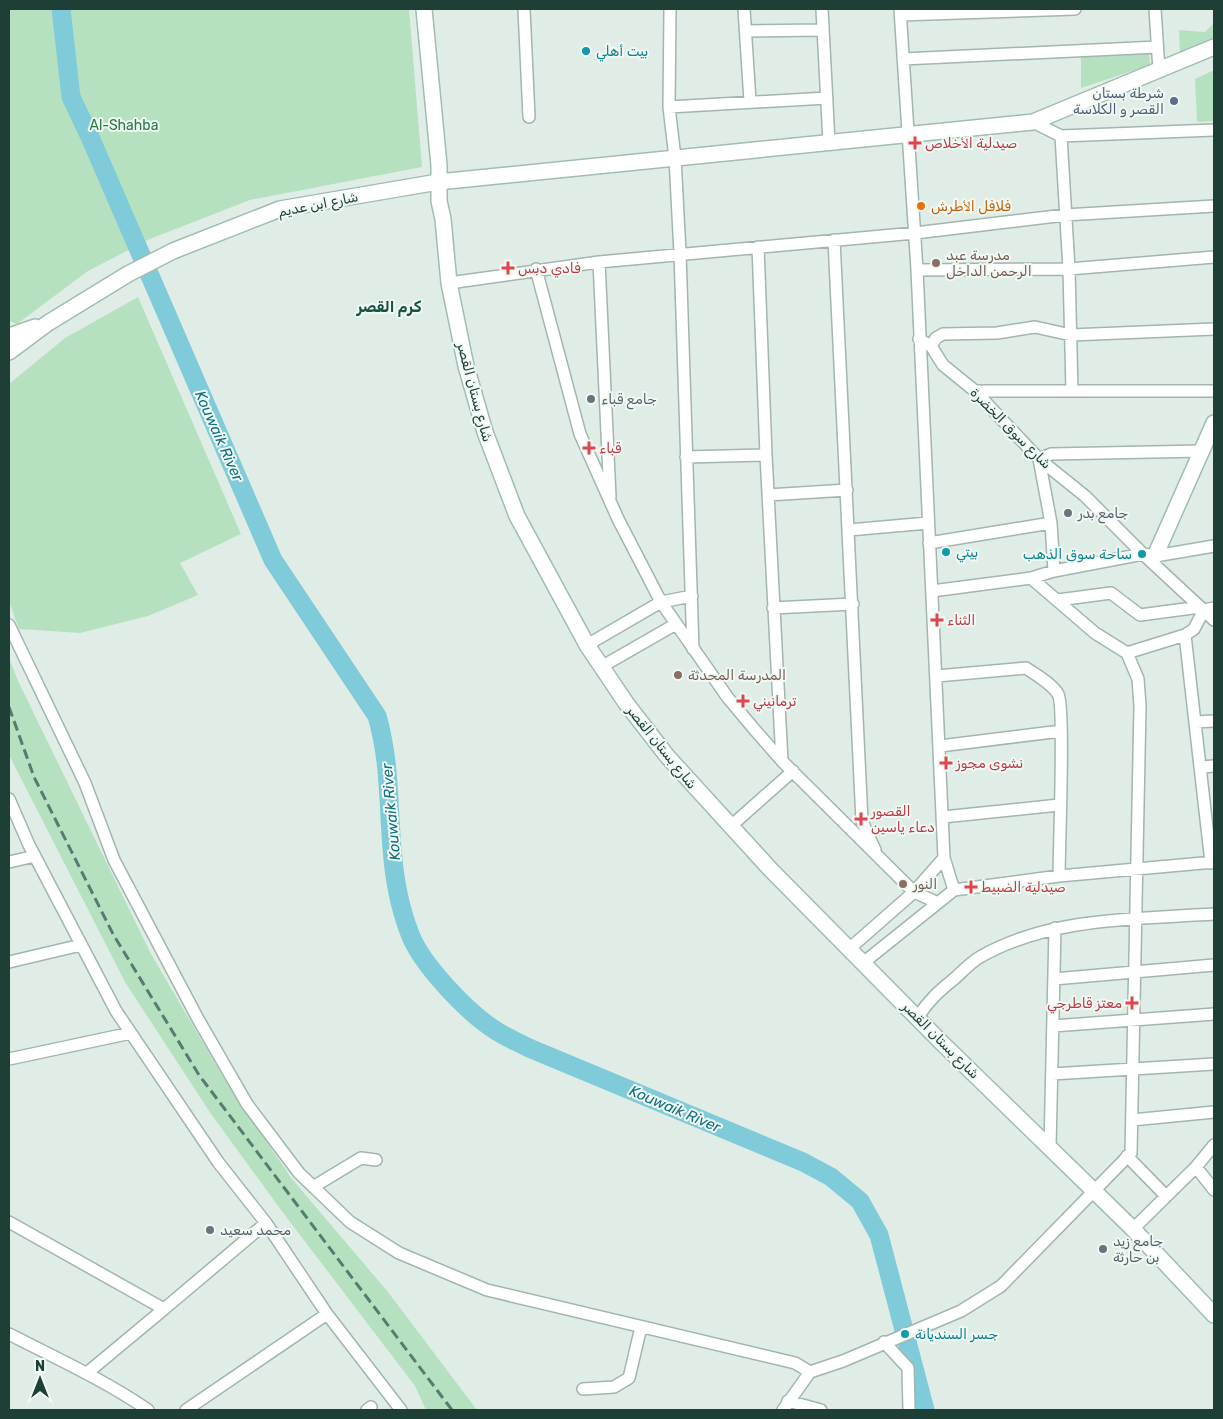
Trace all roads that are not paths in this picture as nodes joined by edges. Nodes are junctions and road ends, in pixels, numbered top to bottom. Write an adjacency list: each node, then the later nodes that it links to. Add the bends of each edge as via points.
1 (424, 9): 25 (main road, شارع بستان القصر)
2 (524, 9): 18 (street)
3 (670, 9): 17 (street)
4 (744, 9): 10 (street)
5 (822, 9): 9 (street)
6 (1076, 9): 8 (street)
7 (1155, 9): 12 (street)
8 (901, 12): 13 (street)
9 (823, 30): 10 (street); 15 (street)
10 (746, 31): 16 (street)
11 (1214, 47): 14 (main road, شارع ابن عديم)
12 (1157, 48): 13 (street); 14 (street)
13 (903, 59): 21 (street)
14 (1159, 70): 19 (main road, شارع ابن عديم)
15 (827, 98): 16 (street); 23 (street)
16 (750, 101): 17 (street)
17 (669, 107): 24 (street)
18 (529, 117)
19 (1033, 122): 21 (main road, شارع ابن عديم); 22 (street)
20 (1214, 130): 22 (street)
21 (910, 136): 23 (main road, شارع ابن عديم); 28 (street)
22 (1061, 136): 27 (street)
23 (829, 142): 24 (main road, شارع ابن عديم)
24 (675, 158): 25 (main road, شارع ابن عديم); 31 (street)
25 (438, 182): 37 (main road, شارع بستان القصر); 38 (main road, شارع ابن عديم, via 280,209 173,251 128,274)
26 (1214, 206): 27 (street)
27 (1065, 215): 28 (street); 35 (street)
28 (915, 234): 29 (street); 36 (street)
29 (834, 240): 30 (street); 53 (street)
30 (758, 246): 31 (street); 50 (street)
31 (680, 254): 33 (street); 51 (street)
32 (1214, 257): 35 (street)
33 (599, 262): 34 (street); 55 (street)
34 (536, 269): 37 (street); 55 (street, via 580,434)
35 (1069, 269): 36 (street); 40 (street)
36 (918, 270): 42 (street)
37 (449, 283): 75 (main road, شارع بستان القصر, via 466,366 499,471 517,516)
38 (48, 323): 41 (main road); 44 (main road)
39 (1214, 329): 40 (street)
40 (1071, 335): 43 (street, via 1035,327 997,333 943,334); 46 (street)
41 (9, 336)
42 (919, 340): 43 (street, شارع سوق الخضرة); 56 (street)
43 (931, 346): 45 (street, شارع سوق الخضرة, via 943,365)
44 (9, 352)
45 (975, 391): 46 (street); 52 (street, شارع سوق الخضرة)
46 (1072, 391): 47 (street)
47 (1214, 391)
48 (1214, 422): 49 (main road)
49 (1200, 451): 52 (street, via 1051,454); 61 (main road)
50 (766, 455): 51 (street); 54 (street)
51 (686, 457): 65 (street)
52 (1039, 459): 57 (street); 61 (street, شارع سوق الخضرة)
53 (847, 490): 54 (street); 58 (street)
54 (768, 495): 69 (street)
55 (610, 504): 67 (street)
56 (928, 523): 58 (street); 59 (street)
57 (1051, 523): 59 (street); 62 (street)
58 (850, 530): 68 (street)
59 (929, 543): 64 (street)
60 (1214, 546): 61 (street)
61 (1149, 555): 62 (street); 70 (street, شارع سوق الخضرة)
62 (1054, 571): 63 (street)
63 (1031, 578): 64 (street); 66 (street)
64 (932, 591): 79 (street)
65 (692, 596): 67 (street); 76 (street)
66 (1058, 600): 70 (street, via 1111,593 1140,615); 77 (street, via 1095,633)
67 (661, 602): 72 (street); 75 (street)
68 (853, 604): 69 (street); 94 (street, via 862,820)
69 (773, 608): 84 (street)
70 (1206, 608): 71 (street, شارع سوق الخضرة); 74 (street, via 1194,629)
71 (1214, 620)
72 (676, 624): 76 (street); 78 (street)
73 (9, 625): 129 (street, via 84,783 114,860 198,1019 247,1104)
74 (1185, 635): 77 (street); 81 (street)
75 (587, 645): 78 (main road, شارع بستان القصر)
76 (693, 649): 84 (street, via 728,698)
77 (1127, 653): 98 (street, via 1138,679 1140,706)
78 (601, 667): 92 (main road, شارع بستان القصر, via 667,756)
79 (937, 676): 82 (street, via 1026,668 1058,693); 83 (street)
80 (1214, 721): 81 (street)
81 (1196, 722): 86 (street)
82 (1061, 731): 83 (street); 89 (street)
83 (940, 746): 91 (street)
84 (782, 761): 87 (street)
85 (1214, 766): 86 (street)
86 (1201, 767): 90 (street)
87 (793, 771): 92 (street); 94 (street)
88 (9, 800): 93 (street)
89 (1060, 805): 91 (street); 99 (street)
90 (1210, 815): 97 (street)
91 (943, 817): 95 (street)
92 (730, 826): 107 (main road, شارع بستان القصر)
93 (35, 856): 96 (street); 106 (street)
94 (878, 857): 101 (street)
95 (944, 858): 100 (street); 101 (street)
96 (9, 862)
97 (1213, 862): 98 (street)
98 (1137, 869): 99 (street); 104 (street)
99 (1060, 876): 100 (street)
100 (954, 890): 102 (street)
101 (914, 892): 102 (street); 107 (street)
102 (936, 902): 109 (street)
103 (1214, 914): 104 (street)
104 (1135, 919): 105 (street); 111 (street)
105 (1055, 928): 112 (street); 114 (street, via 1009,942 978,958 928,1001)
106 (81, 945): 108 (street); 117 (street)
107 (849, 949): 109 (main road, شارع بستان القصر)
108 (9, 962)
109 (863, 963): 114 (main road, شارع بستان القصر)
110 (1214, 965): 111 (street)
111 (1133, 971): 112 (street); 115 (street)
112 (1054, 979): 116 (street)
113 (1214, 1014): 115 (street)
114 (918, 1017): 125 (main road, شارع بستان القصر)
115 (1134, 1020): 116 (street); 120 (street)
116 (1053, 1026): 121 (street)
117 (131, 1033): 118 (street); 134 (street, via 218,1162)
118 (9, 1059)
119 (1214, 1064): 120 (street)
120 (1133, 1070): 121 (street); 123 (street)
121 (1052, 1074): 125 (street)
122 (1214, 1112): 123 (street)
123 (1132, 1120): 126 (street, via 1131,1153)
124 (1214, 1145): 128 (street)
125 (1050, 1148): 130 (main road, شارع بستان القصر)
126 (1127, 1156): 130 (street); 132 (street)
127 (376, 1160): 129 (street, via 362,1158)
128 (1196, 1167): 131 (street); 132 (street)
129 (313, 1187): 139 (street, via 350,1222 408,1257 487,1290)
130 (1093, 1190): 135 (main road, شارع بستان القصر); 141 (street, via 1001,1286 962,1311)
131 (1214, 1190)
132 (1166, 1196): 135 (street)
133 (9, 1222): 136 (street)
134 (266, 1223): 136 (street); 137 (street)
135 (1133, 1228): 138 (main road, شارع بستان القصر)
136 (164, 1309): 143 (street)
137 (327, 1314): 147 (street); 148 (street)
138 (1214, 1315)
139 (641, 1327): 142 (street, via 795,1363); 144 (street, via 628,1378 614,1387)
140 (10, 1336): 143 (street)
141 (884, 1342): 142 (street); 150 (street, via 908,1368)
142 (810, 1372): 145 (street)
143 (87, 1373): 146 (street)
144 (583, 1389)
145 (785, 1406): 149 (street)
146 (148, 1410)
147 (186, 1410)
148 (401, 1410)
149 (821, 1410)
150 (910, 1410)

